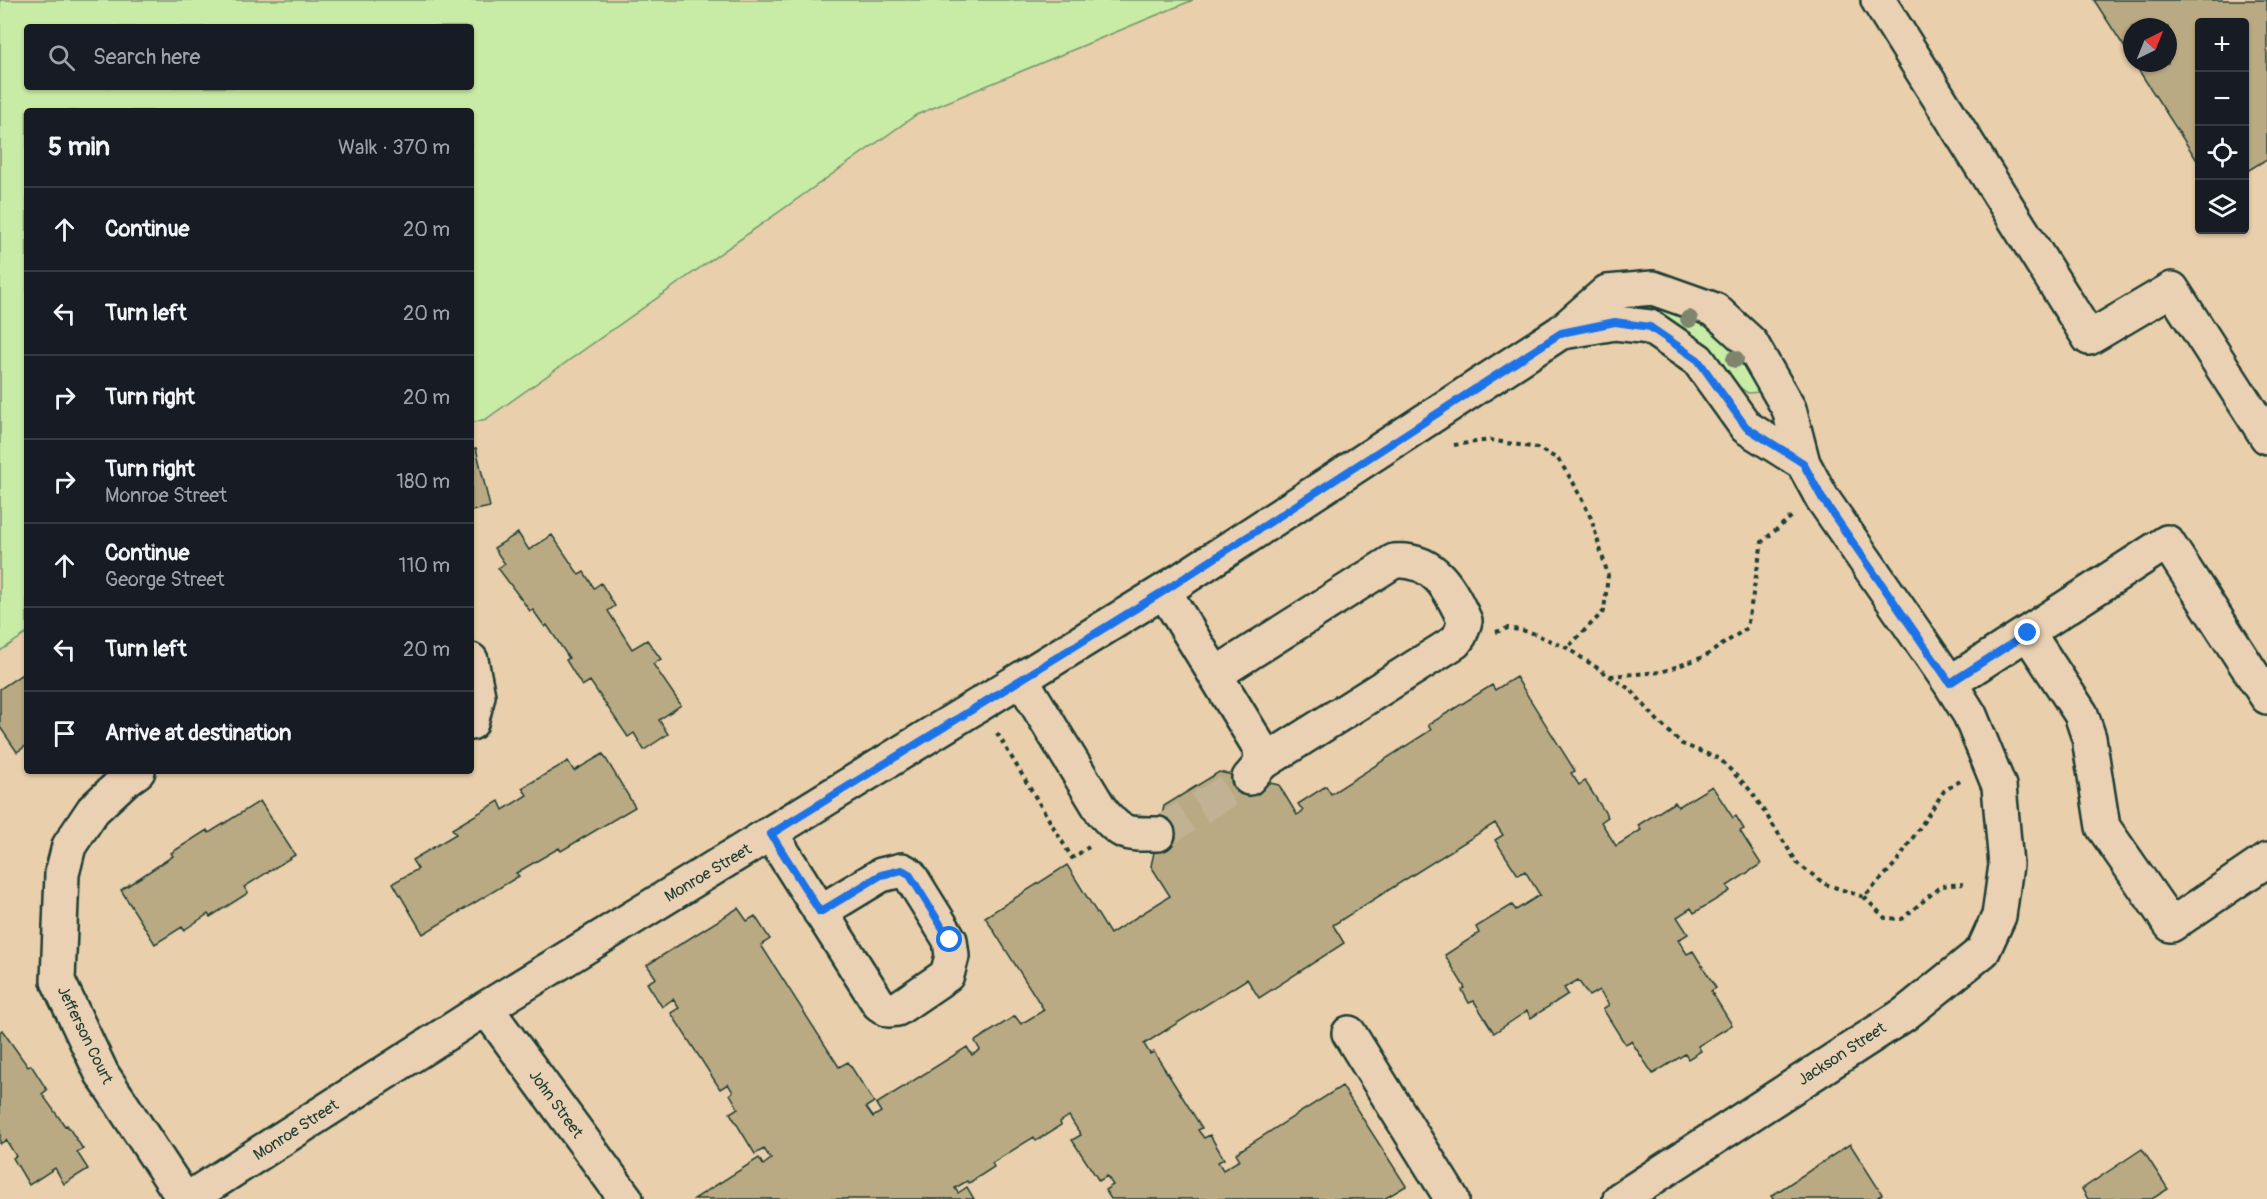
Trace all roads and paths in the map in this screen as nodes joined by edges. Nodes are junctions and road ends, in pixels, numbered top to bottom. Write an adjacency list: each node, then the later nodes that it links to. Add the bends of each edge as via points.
1 (1878, 0): 3 (street, via 2089,338 2172,289)
2 (1561, 333): 5 (street, via 1615,322 1650,327 1698,360 1746,427); 5 (street, Jackson Street, via 1607,292 1653,288 1715,310 1751,343 1789,408); 7 (street, Monroe Street)
3 (2267, 437)
4 (1444, 447): 11 (path, via 1490,440 1537,448 1558,459 1591,518 1608,575 1604,611 1567,648)
5 (1803, 463): 13 (street, Jackson Street, via 1822,498)
6 (1796, 512): 11 (path, via 1762,542 1747,628 1704,657 1661,672)
7 (1164, 591): 9 (street); 12 (street, Monroe Street)
8 (2028, 633): 13 (street); 14 (street, via 2167,543); 20 (street, via 2081,714 2089,738 2103,827 2171,924)
9 (1216, 674): 9 (street, via 1260,748 1255,771 1455,642 1465,621 1455,600 1428,567 1412,561 1394,561)
10 (474, 675): 15 (street, via 478,696)
11 (1610, 676): 22 (path, via 1631,690 1682,744 1720,759 1751,791 1798,864 1825,884)
12 (1022, 680): 18 (street, Monroe Street); 19 (street, via 1111,824 1126,834)
13 (1950, 683): 29 (street, Jackson Street, via 1970,715 1999,786 2006,865 2000,916 1983,951 1905,1014)
14 (2267, 697)
15 (474, 711)
16 (134, 774): 27 (street, Jefferson Court, via 93,810 69,846 62,874 58,981 102,1074)
17 (1963, 779): 22 (path, via 1944,791 1896,863)
18 (771, 834): 23 (street); 24 (street, Monroe Street)
19 (1158, 834)
20 (2267, 860)
21 (1963, 884): 22 (path, via 1941,886 1902,919 1885,918)
22 (1864, 897)
23 (820, 912)
24 (486, 1008): 27 (street, Monroe Street); 28 (street, John Street)
25 (1349, 1033): 26 (street)
26 (1447, 1197)
27 (186, 1199)
28 (626, 1199)
29 (1620, 1199)

